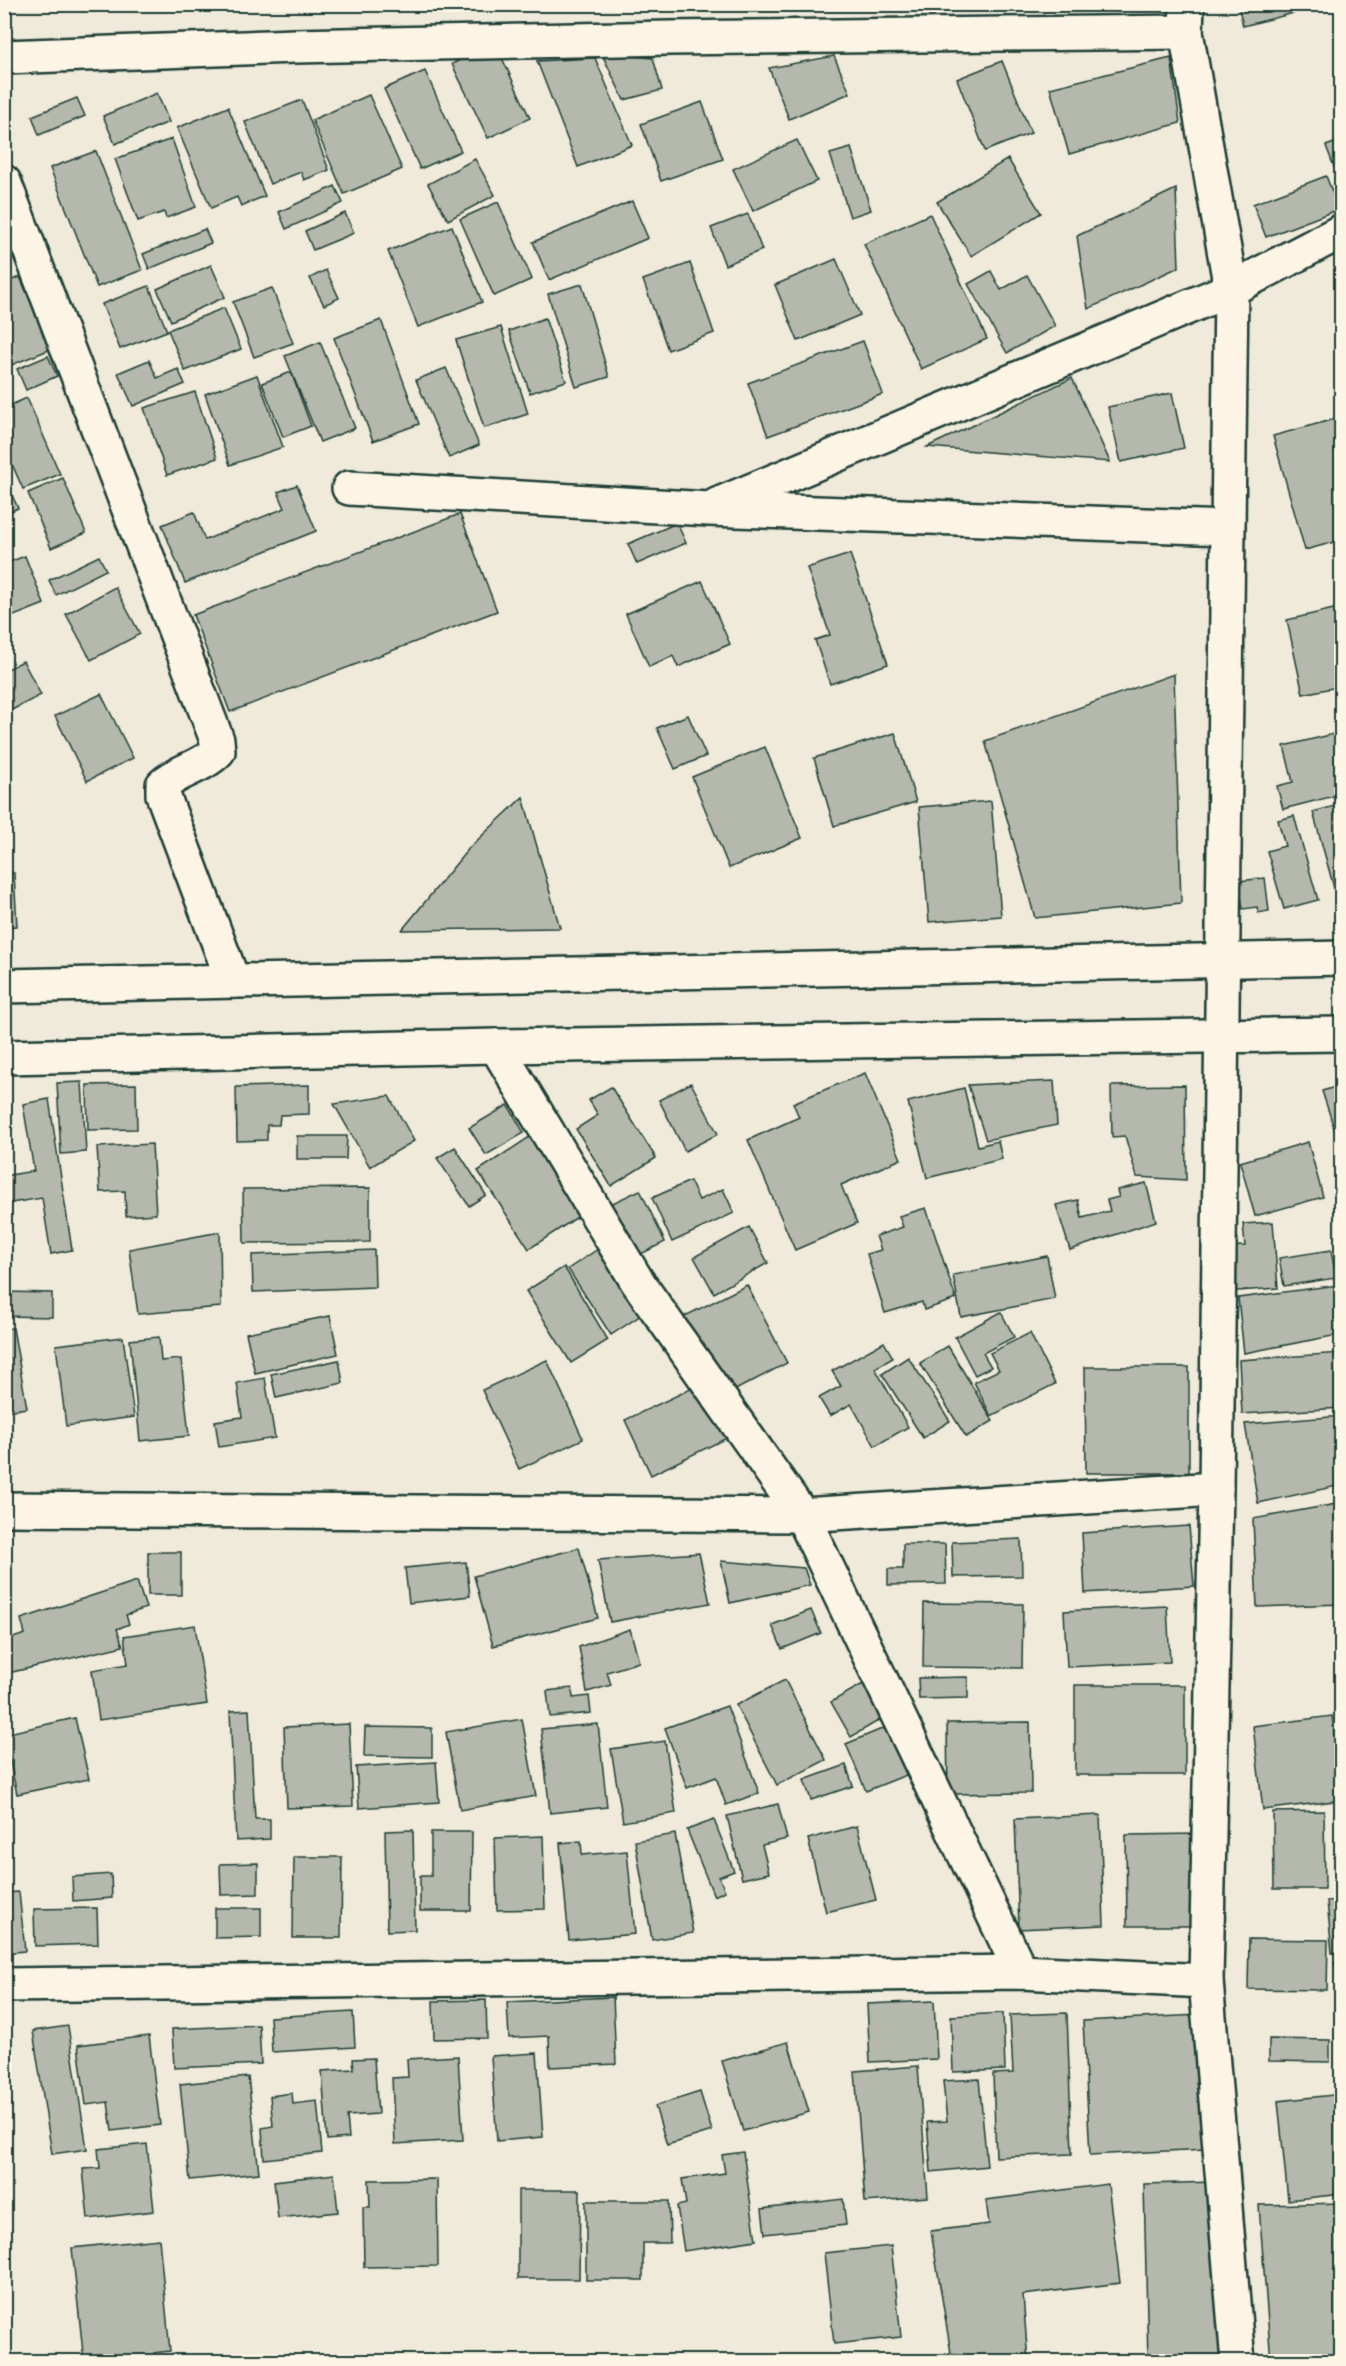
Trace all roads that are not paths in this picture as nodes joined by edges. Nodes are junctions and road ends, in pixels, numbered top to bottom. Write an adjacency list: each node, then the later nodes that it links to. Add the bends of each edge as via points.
1 (1187, 18): 2 (street); 5 (street)
2 (4, 57)
3 (4, 182): 11 (street, via 217,740 218,751 169,779 163,785 163,795)
4 (1341, 231): 5 (street)
5 (1231, 290): 7 (street); 8 (street)
6 (349, 488): 7 (street)
7 (709, 509): 8 (street)
8 (1227, 528): 10 (street)
9 (1341, 958): 10 (street)
10 (1223, 960): 11 (street); 14 (street)
11 (233, 981): 12 (street)
12 (4, 986)
13 (1341, 1034): 14 (street)
14 (1222, 1036): 15 (street); 17 (street)
15 (496, 1046): 16 (street); 19 (street, via 637,1281)
16 (4, 1057)
17 (1216, 1489): 19 (street); 21 (street)
18 (4, 1509): 19 (street)
19 (802, 1515): 20 (street)
20 (1021, 1972): 21 (street); 22 (street)
21 (1206, 1981): 23 (street)
22 (4, 1985)
23 (1238, 2361)

